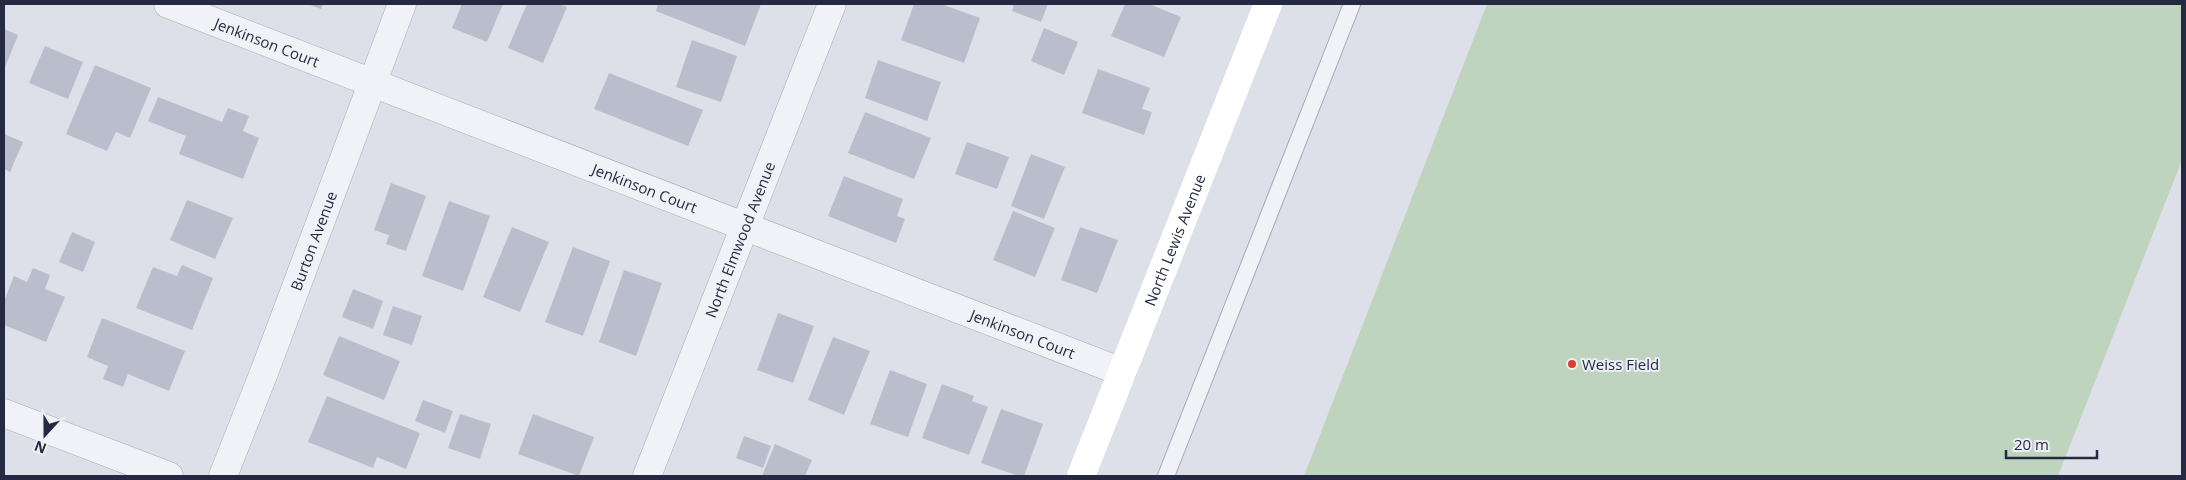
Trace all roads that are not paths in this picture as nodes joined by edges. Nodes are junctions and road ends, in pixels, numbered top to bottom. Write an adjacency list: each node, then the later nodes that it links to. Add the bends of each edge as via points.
1 (168, 4): 6 (street, Jenkinson Court)
2 (402, 4): 6 (street, Burton Avenue)
3 (832, 4): 7 (street, North Elmwood Avenue)
4 (1268, 4): 8 (main road, North Lewis Avenue)
5 (1352, 4): 14 (lane)
6 (371, 82): 7 (street, Jenkinson Court); 11 (street, Burton Avenue, via 265,370)
7 (745, 226): 8 (street, Jenkinson Court); 12 (street, North Elmwood Avenue)
8 (1122, 372): 13 (main road, North Lewis Avenue)
9 (4, 413): 10 (street)
10 (169, 476)
11 (222, 476)
12 (647, 476)
13 (1081, 476)
14 (1166, 476)

